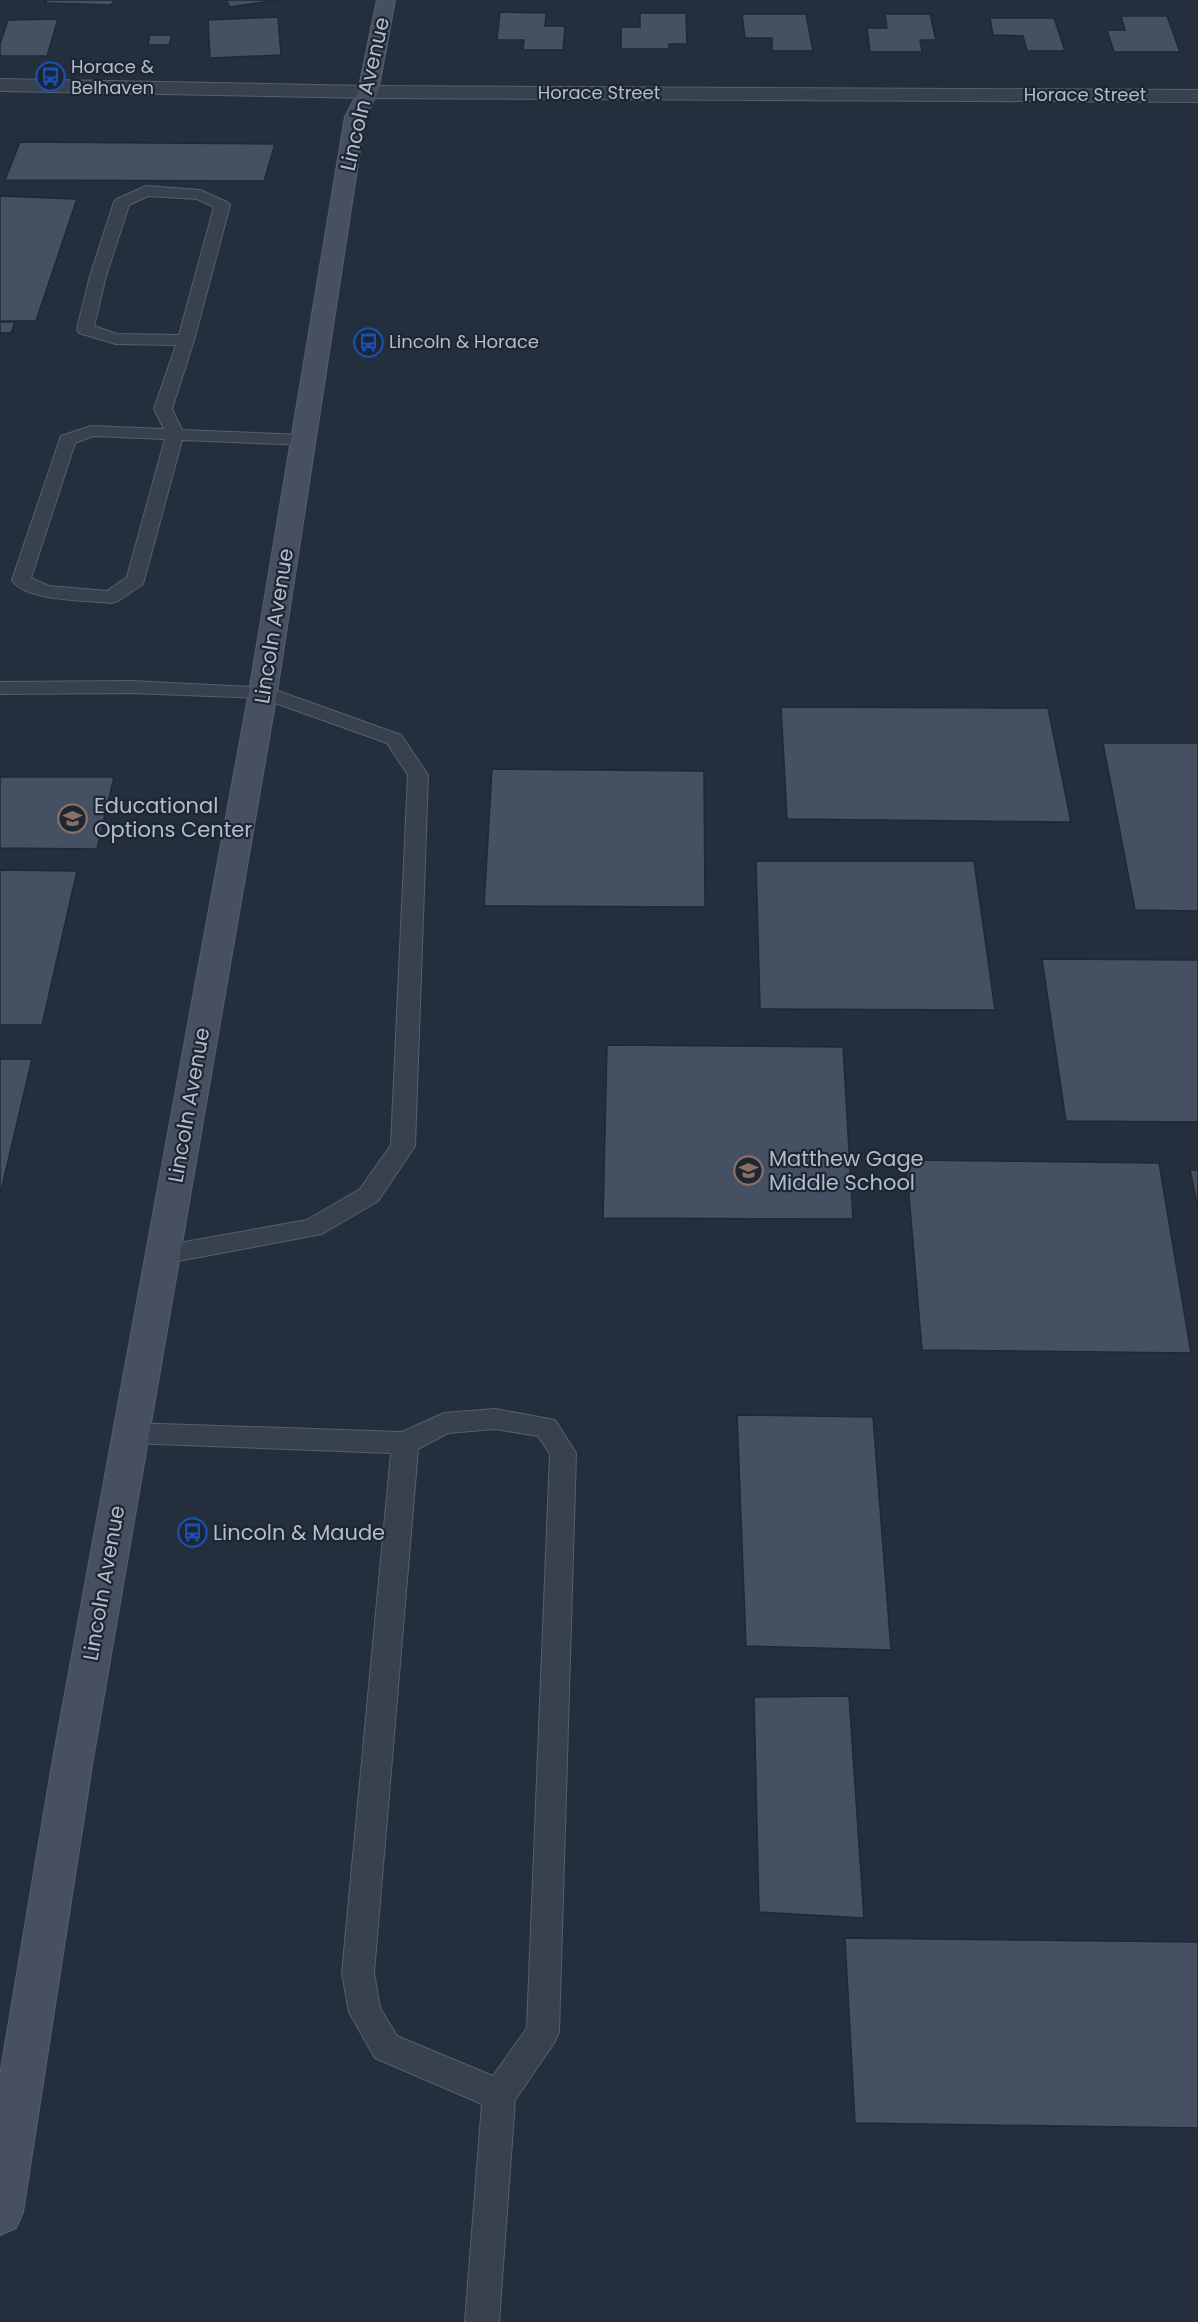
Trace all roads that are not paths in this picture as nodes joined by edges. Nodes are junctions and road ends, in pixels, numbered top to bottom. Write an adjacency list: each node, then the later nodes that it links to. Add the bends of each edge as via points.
1 (386, 0): 3 (street, Lincoln Avenue)
2 (0, 85): 3 (street, Horace Street)
3 (368, 92): 4 (street, Horace Street); 7 (street, Lincoln Avenue, via 355,117)
4 (1198, 96)
5 (186, 340): 5 (lane, via 222,205 200,195 146,191 122,202 85,329 116,339); 6 (lane, via 163,409)
6 (175, 434): 6 (lane, via 91,431 67,440 21,580 45,591 111,597 136,580); 7 (lane)
7 (304, 440): 9 (street, Lincoln Avenue)
8 (0, 688): 9 (lane, via 132,687)
9 (263, 692): 10 (street, Lincoln Avenue); 10 (lane, via 394,739 418,775 404,1146 369,1195 313,1228)
10 (162, 1255): 11 (street, Lincoln Avenue)
11 (131, 1433): 12 (lane); 14 (street, Lincoln Avenue, via 75,1747)
12 (405, 1443): 13 (lane, via 358,1973 365,2012 386,2047); 13 (lane, via 444,1423 495,1419 546,1427 563,1453 543,2032)
13 (499, 2095): 15 (lane)
14 (0, 2212)
15 (482, 2322)

